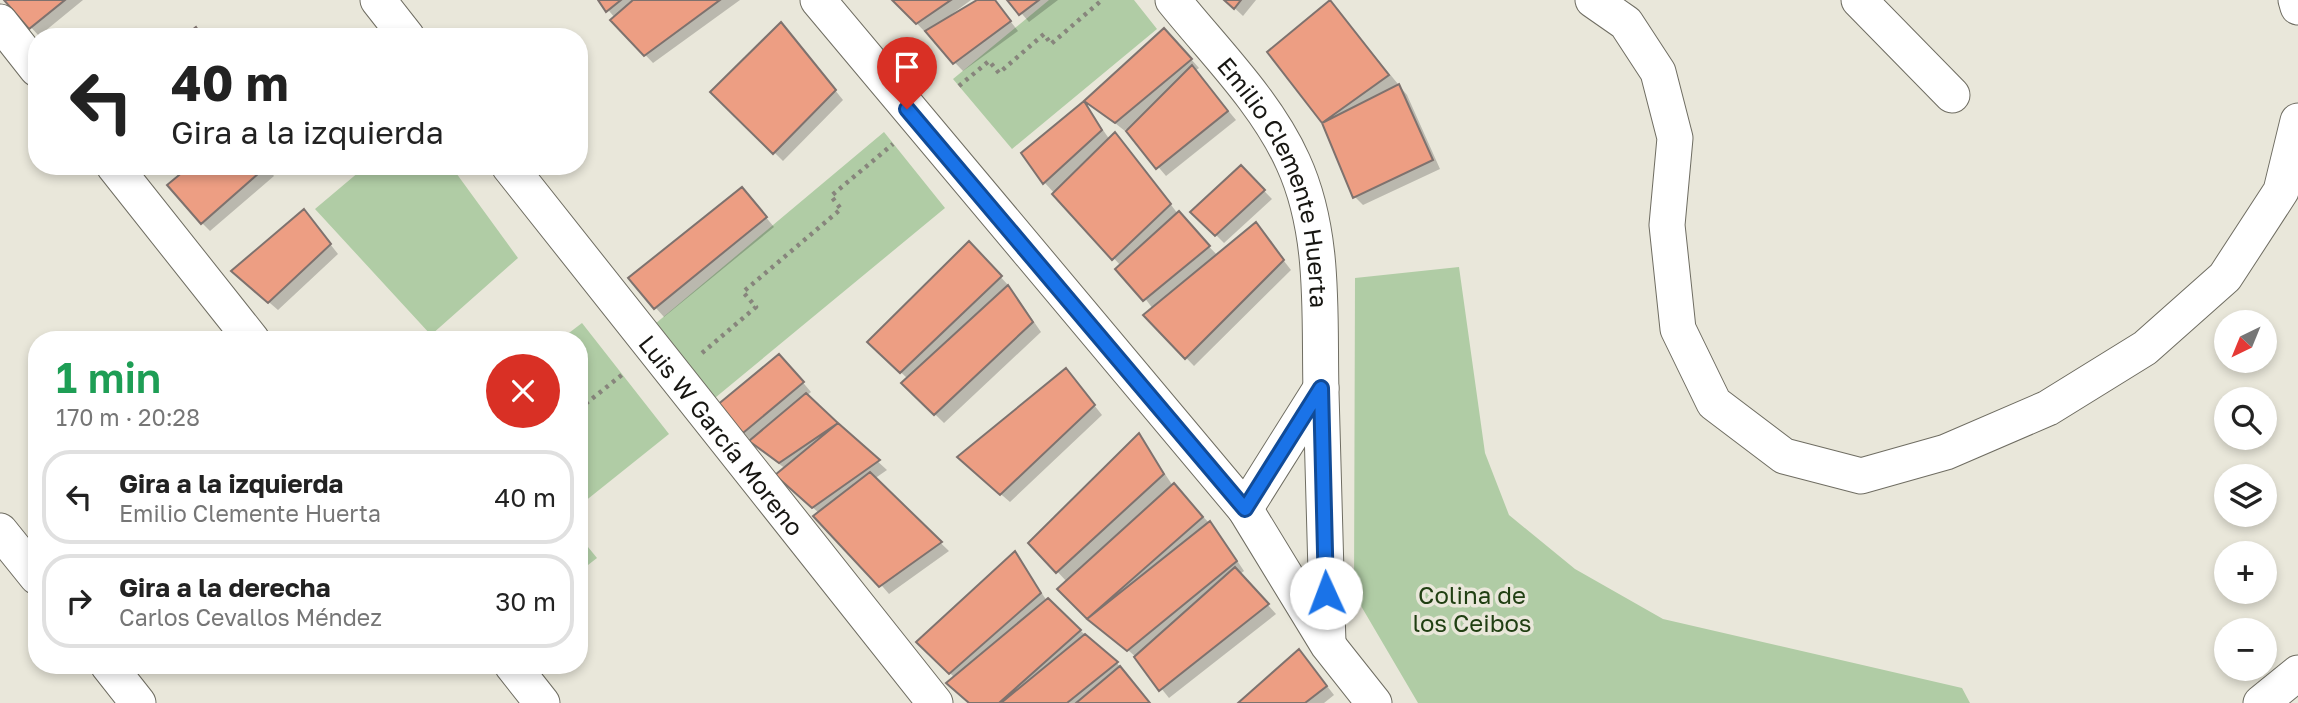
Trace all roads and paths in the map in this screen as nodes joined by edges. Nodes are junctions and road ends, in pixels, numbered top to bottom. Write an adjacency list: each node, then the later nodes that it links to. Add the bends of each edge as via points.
1 (378, 0): 10 (street)
2 (818, 0): 23 (street)
3 (1102, 0): 12 (path, via 1051,44 1044,34 999,74 989,61)
4 (1173, 0): 21 (street, Emilio Clemente Huerta, via 1273,124 1294,164 1313,231 1320,285)
5 (1593, 0): 14 (street, via 1626,23 1658,72 1675,138 1667,225 1678,329 1714,403 1784,456 1861,476 1947,452 2048,408 2146,348 2225,277 2281,191)
6 (1859, 0): 13 (street)
7 (2296, 0): 8 (street)
8 (2298, 6)
9 (0, 22): 11 (street)
10 (400, 28)
11 (28, 58)
12 (959, 86)
13 (1952, 95)
14 (2298, 121)
15 (894, 144): 19 (path, via 831,196 841,209 743,292 755,307)
16 (121, 175): 18 (street)
17 (516, 175): 31 (street, Luis W García Moreno)
18 (245, 331)
19 (693, 360)
20 (623, 374): 22 (path)
21 (1321, 388): 23 (street); 26 (street, Emilio Clemente Huerta)
22 (588, 402)
23 (1245, 509): 26 (street)
24 (0, 531): 25 (street)
25 (28, 566)
26 (1328, 645): 32 (street)
27 (115, 674): 29 (street)
28 (519, 674): 30 (street)
29 (138, 703)
30 (542, 703)
31 (935, 703)
32 (1374, 703)

